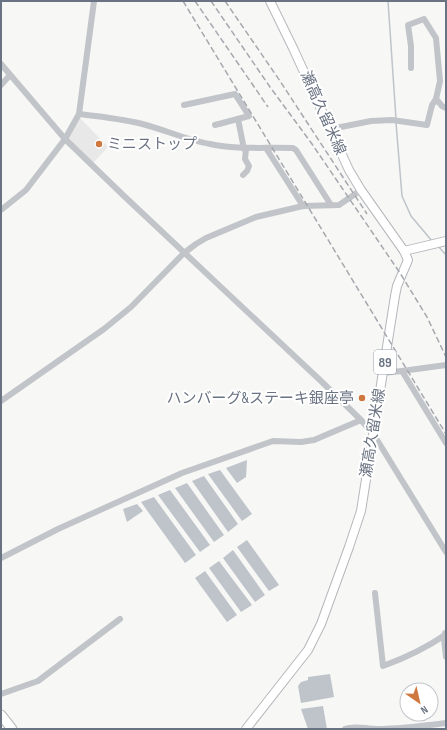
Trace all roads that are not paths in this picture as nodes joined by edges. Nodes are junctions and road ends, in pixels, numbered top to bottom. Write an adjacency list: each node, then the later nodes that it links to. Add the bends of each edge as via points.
1 (94, 1): 10 (street)
2 (270, 1): 13 (main road, 瀬高久留米線)
3 (1, 64): 5 (street)
4 (411, 68): 7 (street, via 408,25 424,19 436,38 440,81)
5 (10, 75): 6 (street); 14 (street)
6 (1, 85)
7 (436, 99): 9 (street); 13 (street, via 426,125 392,120 371,121)
8 (184, 105): 11 (street, via 235,94 249,116)
9 (446, 108)
10 (79, 114): 14 (street); 16 (street, via 145,125 204,143)
11 (238, 119): 12 (street); 16 (street)
12 (214, 125)
13 (331, 129): 18 (main road, 瀬高久留米線, via 344,160)
14 (64, 139): 21 (street, via 26,190); 24 (street)
15 (266, 148): 16 (street); 19 (street, via 296,150); 20 (street)
16 (245, 149): 17 (street, via 245,159 249,166)
17 (243, 174)
18 (361, 190): 19 (street, via 340,204); 23 (main road, 瀬高久留米線)
19 (331, 204): 20 (street)
20 (302, 206): 24 (street, via 251,219 206,238)
21 (1, 210)
22 (446, 241): 23 (main road)
23 (404, 251): 27 (main road, 瀬高久留米線 / 89, via 408,260 397,286)
24 (184, 253): 28 (street, via 131,307 104,329); 29 (street)
25 (446, 365): 26 (street)
26 (402, 371): 27 (street); 31 (street)
27 (383, 373): 30 (main road, 瀬高久留米線 / 89)
28 (1, 401)
29 (361, 420): 30 (street); 33 (street, via 314,440 273,441 182,473 58,529)
30 (374, 435): 32 (street); 42 (main road, 瀬高久留米線 / 89, via 361,511 321,624 308,650)
31 (446, 443)
32 (446, 552)
33 (1, 558)
34 (375, 593): 36 (street, via 383,666 428,646)
35 (120, 619): 38 (street, via 38,681)
36 (445, 633): 37 (street)
37 (446, 657)
38 (1, 694)
39 (1, 715): 41 (highway)
40 (446, 723): 43 (street, via 413,728)
41 (12, 729)
42 (246, 729)
43 (345, 729)

